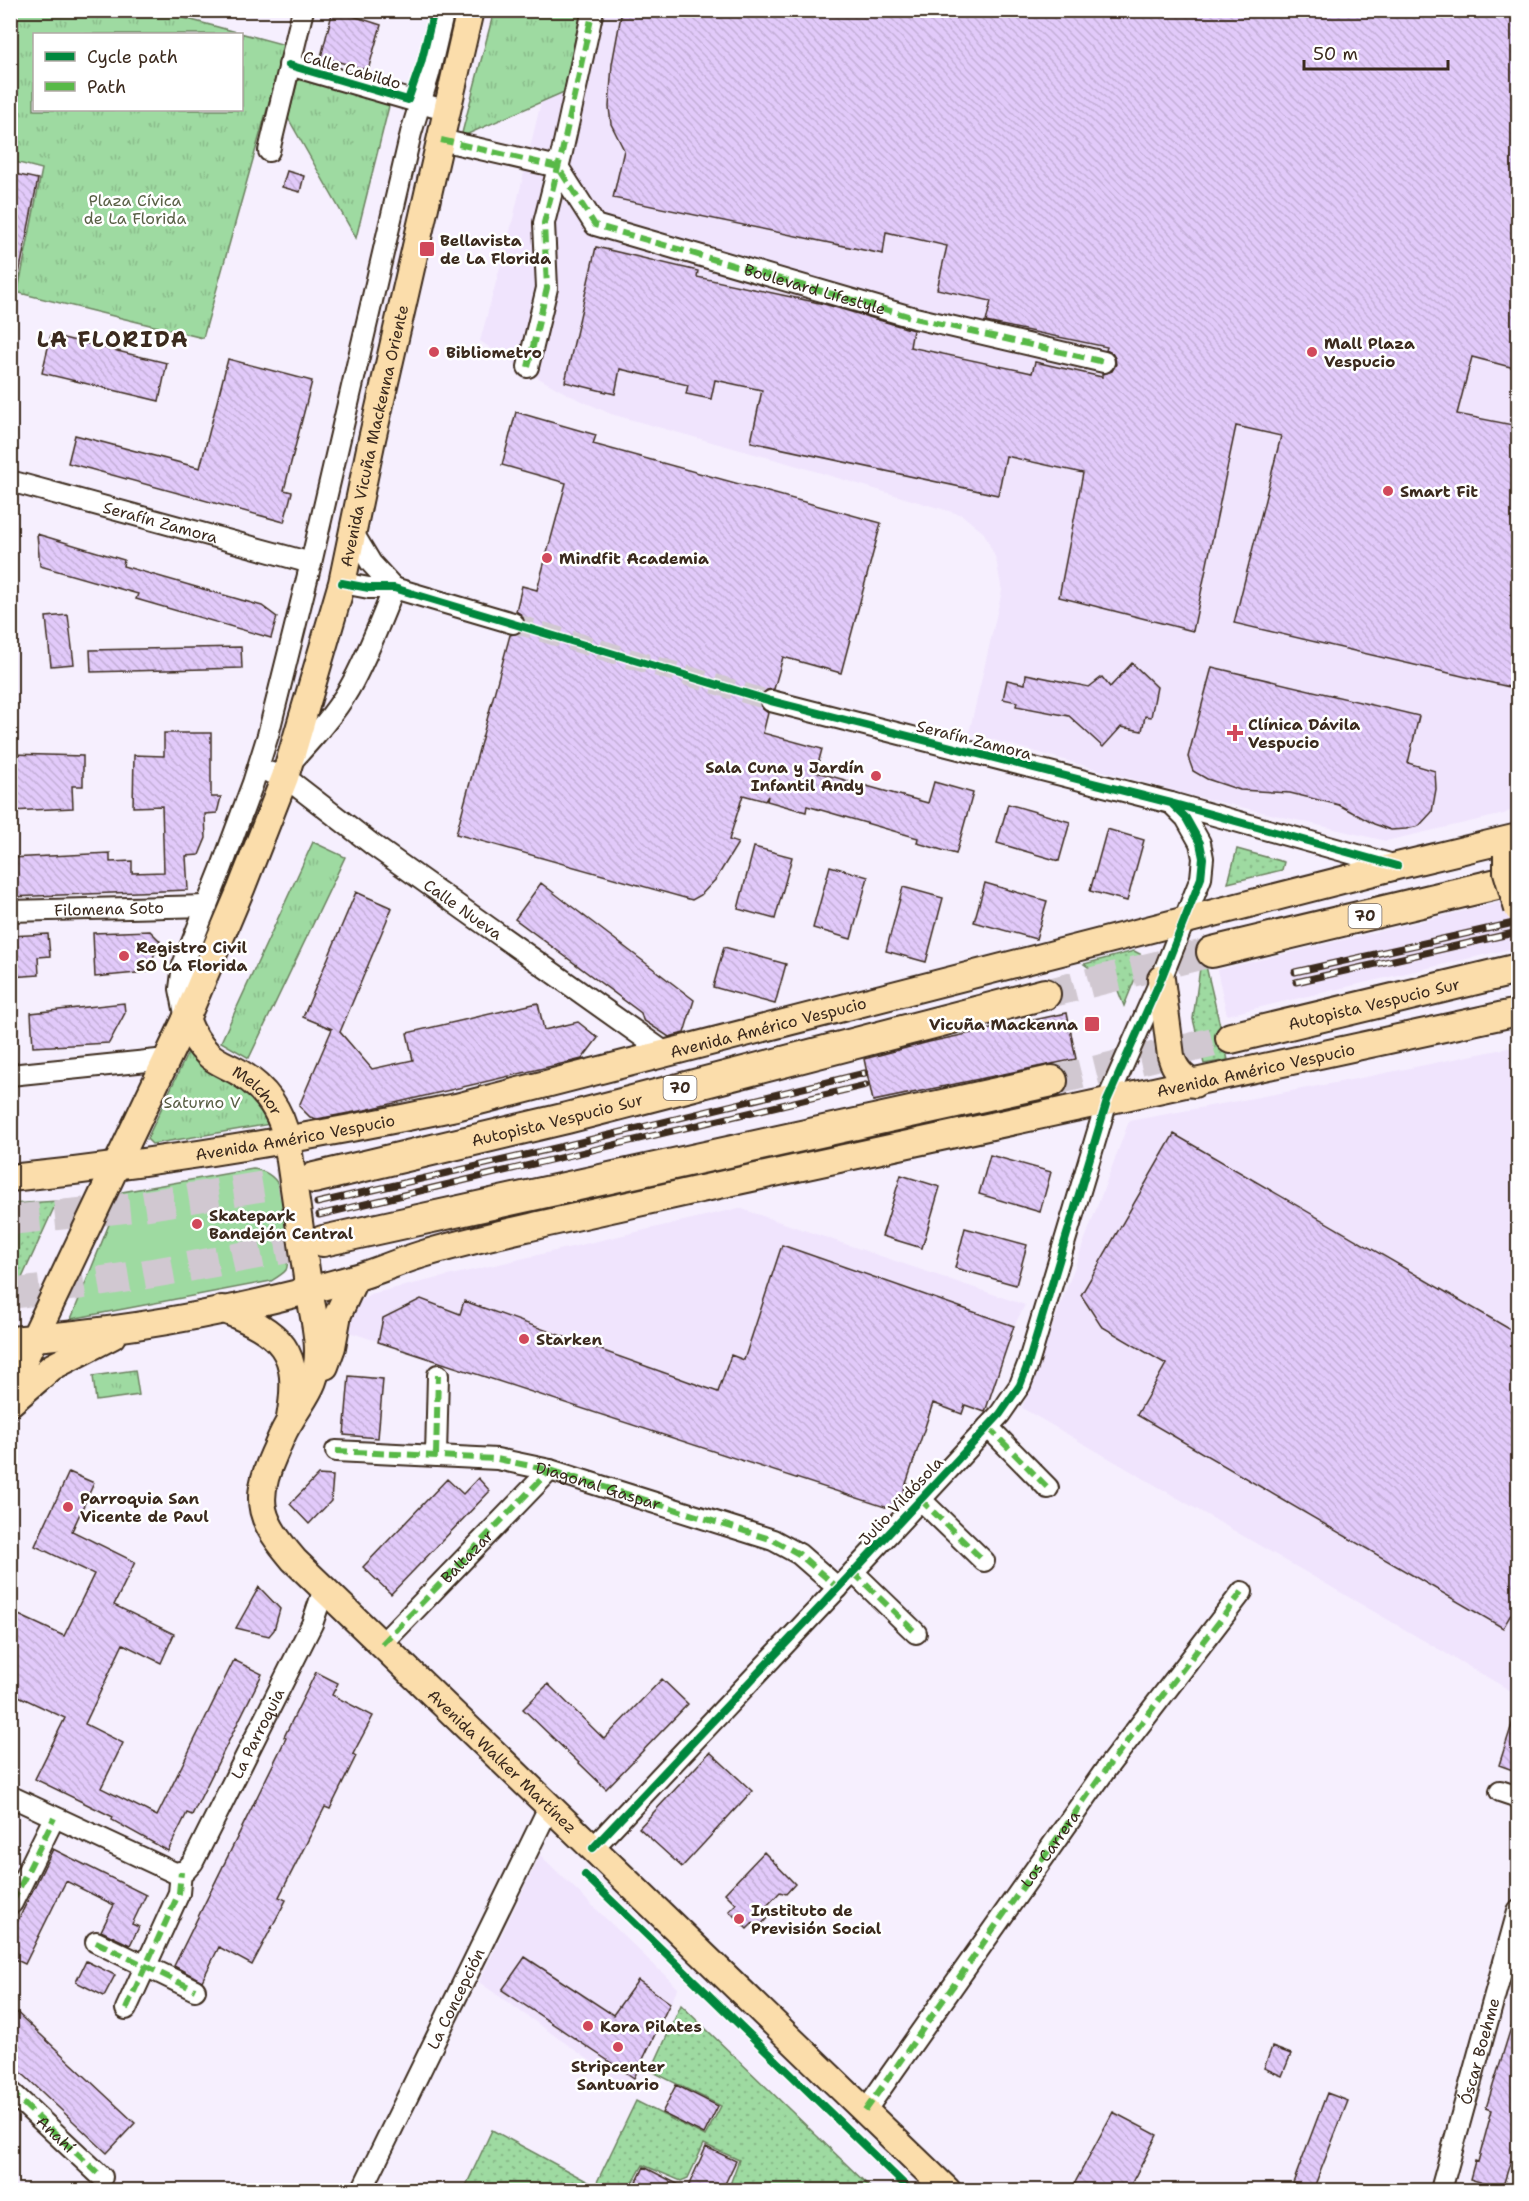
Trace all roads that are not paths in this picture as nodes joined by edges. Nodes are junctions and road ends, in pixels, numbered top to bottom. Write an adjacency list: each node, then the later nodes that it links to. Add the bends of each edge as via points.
1 (303, 10): 5 (street)
2 (444, 10): 6 (street)
3 (470, 10): 7 (main road, Avenida Vicuña Mackenna Oriente)
4 (592, 10): 10 (street)
5 (289, 65): 6 (street, Calle Cabildo); 9 (street)
6 (421, 104): 7 (street, Calle Cabildo); 15 (street)
7 (447, 110): 8 (main road, Avenida Vicuña Mackenna Oriente)
8 (441, 140): 10 (street); 14 (main road, Avenida Vicuña Mackenna Oriente)
9 (269, 151)
10 (558, 167): 11 (street, Boulevard Lifestyle, via 595,225 915,318); 12 (street, via 544,224 547,288)
11 (1104, 362)
12 (528, 367)
13 (10, 481): 15 (street, Serafín Zamora)
14 (353, 534): 16 (main road, Avenida Vicuña Mackenna Oriente); 17 (street, via 371,563)
15 (311, 563): 20 (street)
16 (342, 583): 17 (street); 21 (main road, Avenida Vicuña Mackenna Oriente)
17 (394, 588): 18 (street); 21 (street, via 348,691)
18 (513, 623)
19 (771, 701): 22 (street, Serafín Zamora)
20 (258, 769): 21 (street, Calle Nueva); 25 (street)
21 (288, 770): 34 (main road, Avenida Vicuña Mackenna Oriente); 36 (street, Calle Nueva, via 381,851)
22 (1172, 803): 24 (street, Serafín Zamora); 28 (street, via 1195,831 1203,858 1201,878)
23 (1513, 853): 24 (main road, Avenida Américo Vespucio); 26 (main road, bridge, via 1507,872); 29 (highway, 70)
24 (1397, 866): 28 (main road, Avenida Américo Vespucio)
25 (207, 906): 27 (street, Filomena Soto); 34 (street, via 181,974)
26 (1518, 909)
27 (10, 911)
28 (1183, 921): 31 (street); 36 (main road, Avenida Américo Vespucio)
29 (1212, 952)
30 (1518, 969): 35 (highway, Autopista Vespucio Sur)
31 (1161, 979): 40 (main road, via 1171,1056 1181,1075); 41 (street)
32 (1045, 994): 45 (highway, Autopista Vespucio Sur / 70, via 567,1118)
33 (1518, 1012): 40 (main road, Avenida Américo Vespucio)
34 (186, 1018): 37 (main road, Avenida Vicuña Mackenna Oriente); 42 (main road, Melchor, via 208,1054 266,1094 277,1110)
35 (1231, 1038)
36 (667, 1054): 42 (main road, Avenida Américo Vespucio, via 456,1107)
37 (167, 1059): 38 (street); 43 (main road, Avenida Vicuña Mackenna Oriente)
38 (10, 1075)
39 (1052, 1082): 46 (highway)
40 (1194, 1084): 41 (main road, Avenida Américo Vespucio)
41 (1107, 1101): 47 (main road, Avenida Américo Vespucio, via 480,1238); 57 (street, Julio Vildósola, via 1028,1364 1011,1400)
42 (287, 1140): 43 (main road, Avenida Américo Vespucio); 48 (main road, Melchor)
43 (117, 1167): 44 (main road, Avenida Américo Vespucio); 51 (main road, Avenida Vicuña Mackenna Oriente)
44 (10, 1178)
45 (314, 1178)
46 (323, 1241)
47 (355, 1278): 48 (main road, Avenida Américo Vespucio); 54 (main road, via 339,1311 326,1365)
48 (309, 1290): 49 (main road, Avenida Américo Vespucio); 54 (main road, Avenida Walker Martínez, via 318,1351)
49 (222, 1309): 50 (main road, Avenida Américo Vespucio); 56 (main road, via 265,1329 286,1350 293,1387)
50 (130, 1326): 51 (main road, Avenida Américo Vespucio); 55 (main road, via 52,1368)
51 (22, 1340): 53 (main road, Avenida Vicuña Mackenna Oriente)
52 (438, 1375): 59 (street)
53 (10, 1389)
54 (307, 1397): 56 (main road, Avenida Walker Martínez)
55 (10, 1403)
56 (290, 1421): 66 (main road, Avenida Walker Martínez, via 264,1478 263,1508 269,1530)
57 (988, 1426): 61 (street); 62 (street, Julio Vildósola)
58 (336, 1451): 59 (street, Diagonal Gaspar)
59 (436, 1455): 60 (street, Diagonal Gaspar, via 497,1459)
60 (550, 1470): 65 (street, Diagonal Gaspar, via 773,1540 799,1554); 69 (street, Baltazar)
61 (1048, 1488)
62 (920, 1499): 63 (street); 64 (street, Julio Vildósola)
63 (984, 1561)
64 (853, 1572): 65 (street, Julio Vildósola); 68 (street)
65 (838, 1588): 75 (street, Julio Vildósola)
66 (324, 1589): 69 (main road, Avenida Walker Martínez); 76 (street, La Parroquia, via 312,1624 194,1862)
67 (1242, 1592): 84 (street, Los Carrera, via 1106,1769)
68 (916, 1633)
69 (382, 1644): 73 (main road, Avenida Walker Martínez)
70 (1500, 1791): 72 (street)
71 (10, 1796): 74 (street)
72 (1518, 1797)
73 (550, 1805): 75 (main road, Avenida Walker Martínez); 86 (street, La Concepción)
74 (54, 1818): 76 (street, via 175,1873); 77 (street)
75 (593, 1848): 84 (main road, Avenida Walker Martínez)
76 (181, 1872): 80 (street, La Parroquia, via 178,1893)
77 (12, 1903)
78 (1518, 1911): 88 (street, Óscar Boehme)
79 (96, 1942): 80 (street)
80 (146, 1967): 81 (street); 82 (street, La Parroquia)
81 (195, 1990)
82 (126, 2009)
83 (10, 2091): 85 (street, Anahí)
84 (865, 2111): 87 (main road, Avenida Walker Martínez)
85 (102, 2177)
86 (362, 2190)
87 (947, 2190)
88 (1441, 2190)

